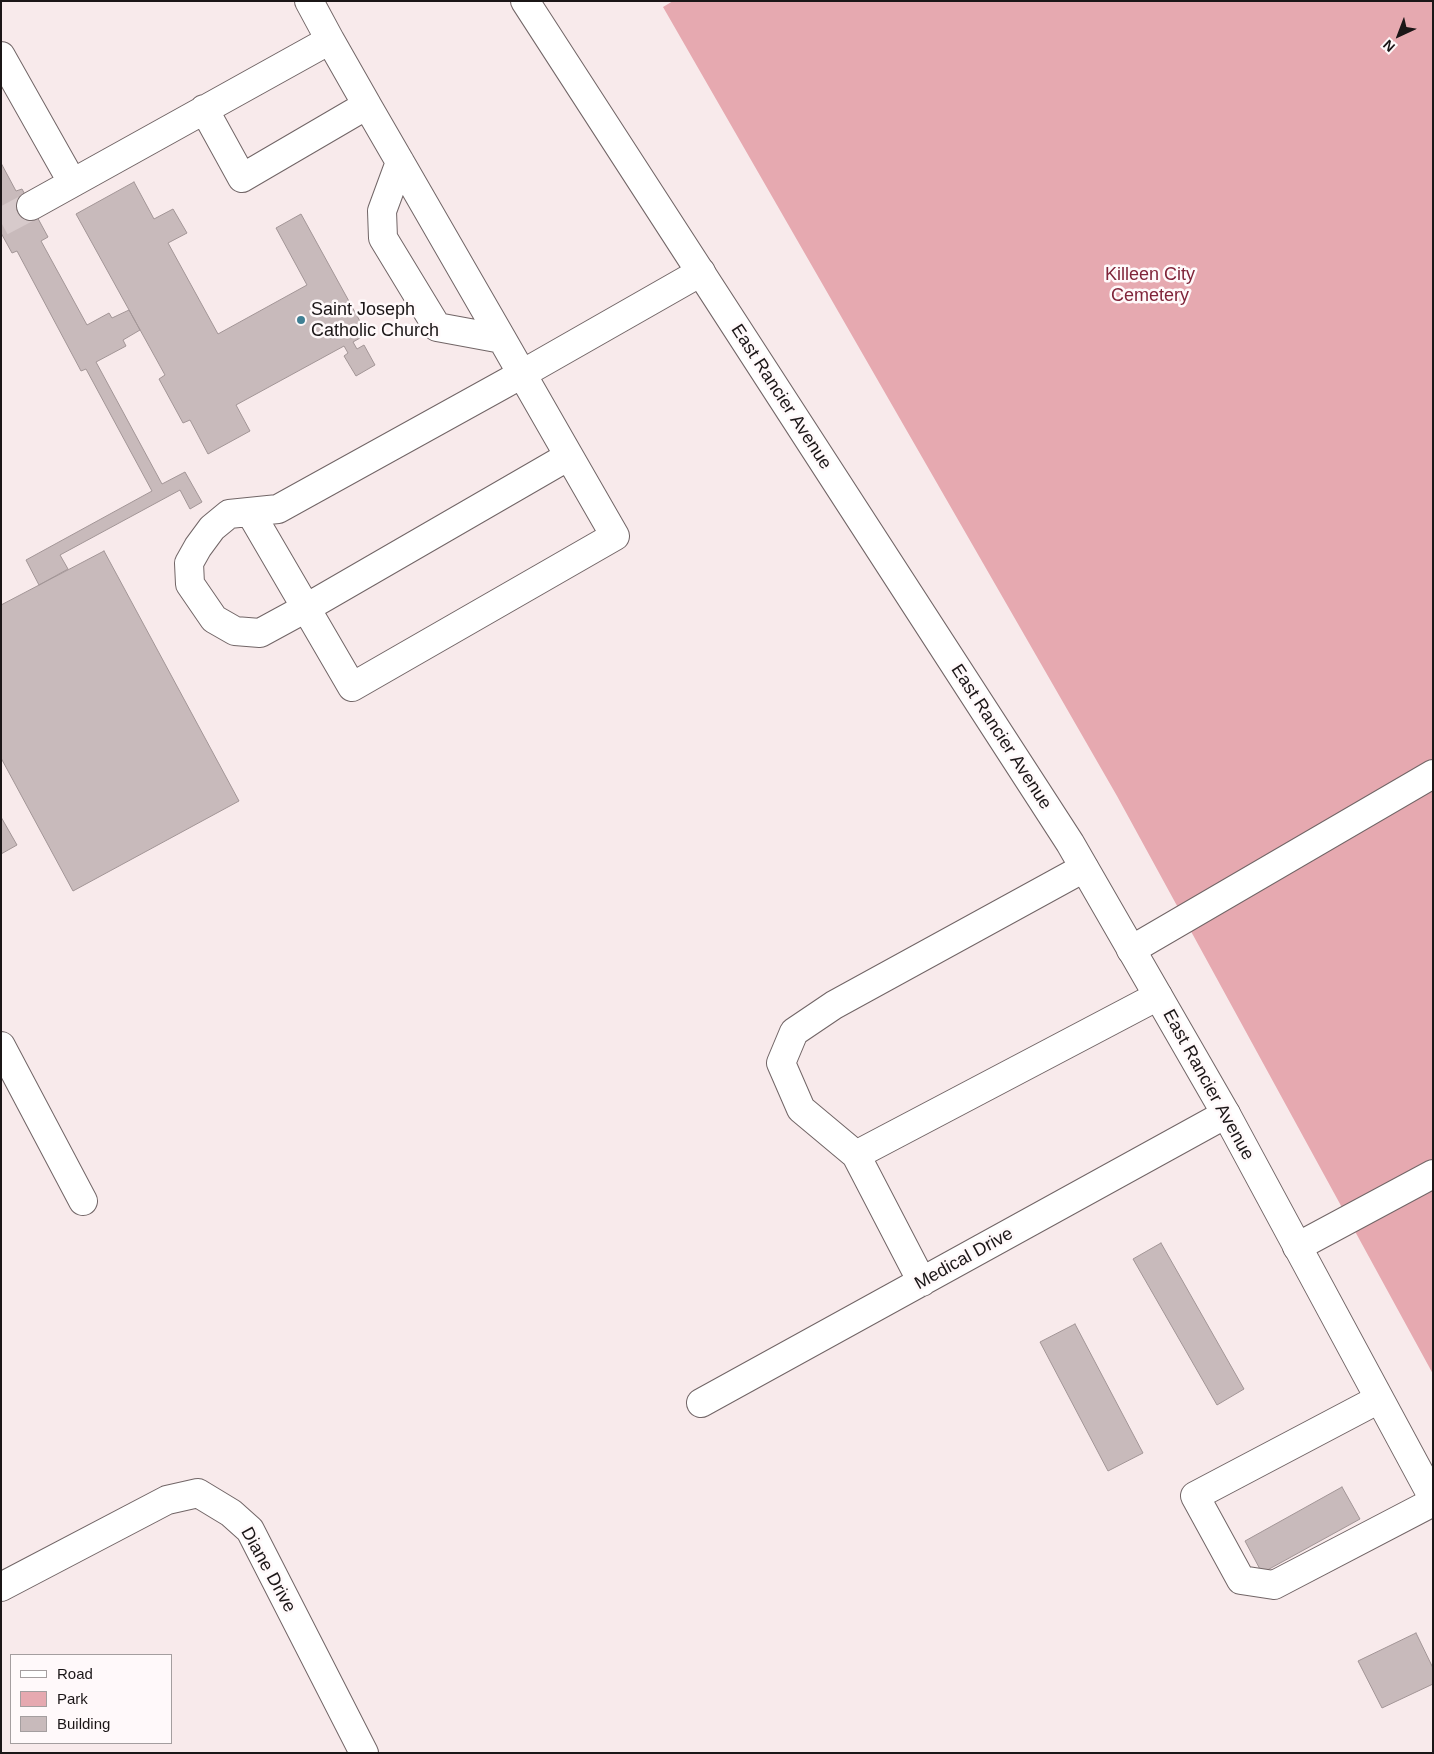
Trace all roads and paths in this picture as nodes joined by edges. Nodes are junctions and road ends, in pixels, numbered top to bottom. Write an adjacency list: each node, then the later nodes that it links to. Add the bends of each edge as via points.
1 (309, 1): 3 (main road)
2 (525, 1): 10 (main road, East Rancier Avenue)
3 (330, 40): 5 (main road); 6 (main road)
4 (1, 56): 8 (main road)
5 (367, 105): 6 (main road, via 242,178); 7 (main road)
6 (204, 110): 8 (main road)
7 (400, 162): 11 (main road); 11 (main road, via 382,211 383,238 437,327)
8 (72, 182): 9 (main road)
9 (31, 206)
10 (701, 272): 12 (main road); 17 (main road, East Rancier Avenue)
11 (502, 339): 12 (main road)
12 (522, 374): 13 (main road); 14 (main road, via 278,509)
13 (569, 456): 15 (main road); 15 (main road, via 615,536 598,546 352,687)
14 (250, 512): 15 (main road); 15 (main road, via 229,514 212,528 189,564 190,584 214,619 235,631 260,633)
15 (306, 608)
16 (1433, 774): 18 (main road)
17 (1084, 868): 18 (main road, East Rancier Avenue); 22 (main road, via 834,1005 794,1032 781,1063 801,1109)
18 (1131, 950): 19 (main road, East Rancier Avenue)
19 (1158, 996): 21 (main road, East Rancier Avenue); 22 (main road)
20 (1, 1046): 24 (main road)
21 (1226, 1114): 25 (main road, East Rancier Avenue); 26 (main road, Medical Drive)
22 (856, 1155): 26 (main road)
23 (1433, 1174): 25 (main road)
24 (83, 1201)
25 (1297, 1247): 27 (main road, East Rancier Avenue)
26 (922, 1282): 28 (main road, Medical Drive)
27 (1379, 1399): 29 (main road, East Rancier Avenue); 29 (main road, via 1196,1496 1241,1580 1274,1585)
28 (701, 1404)
29 (1433, 1500)
30 (1, 1587): 31 (main road, Diane Drive, via 167,1500 198,1493 231,1513 250,1530)
31 (364, 1753)

